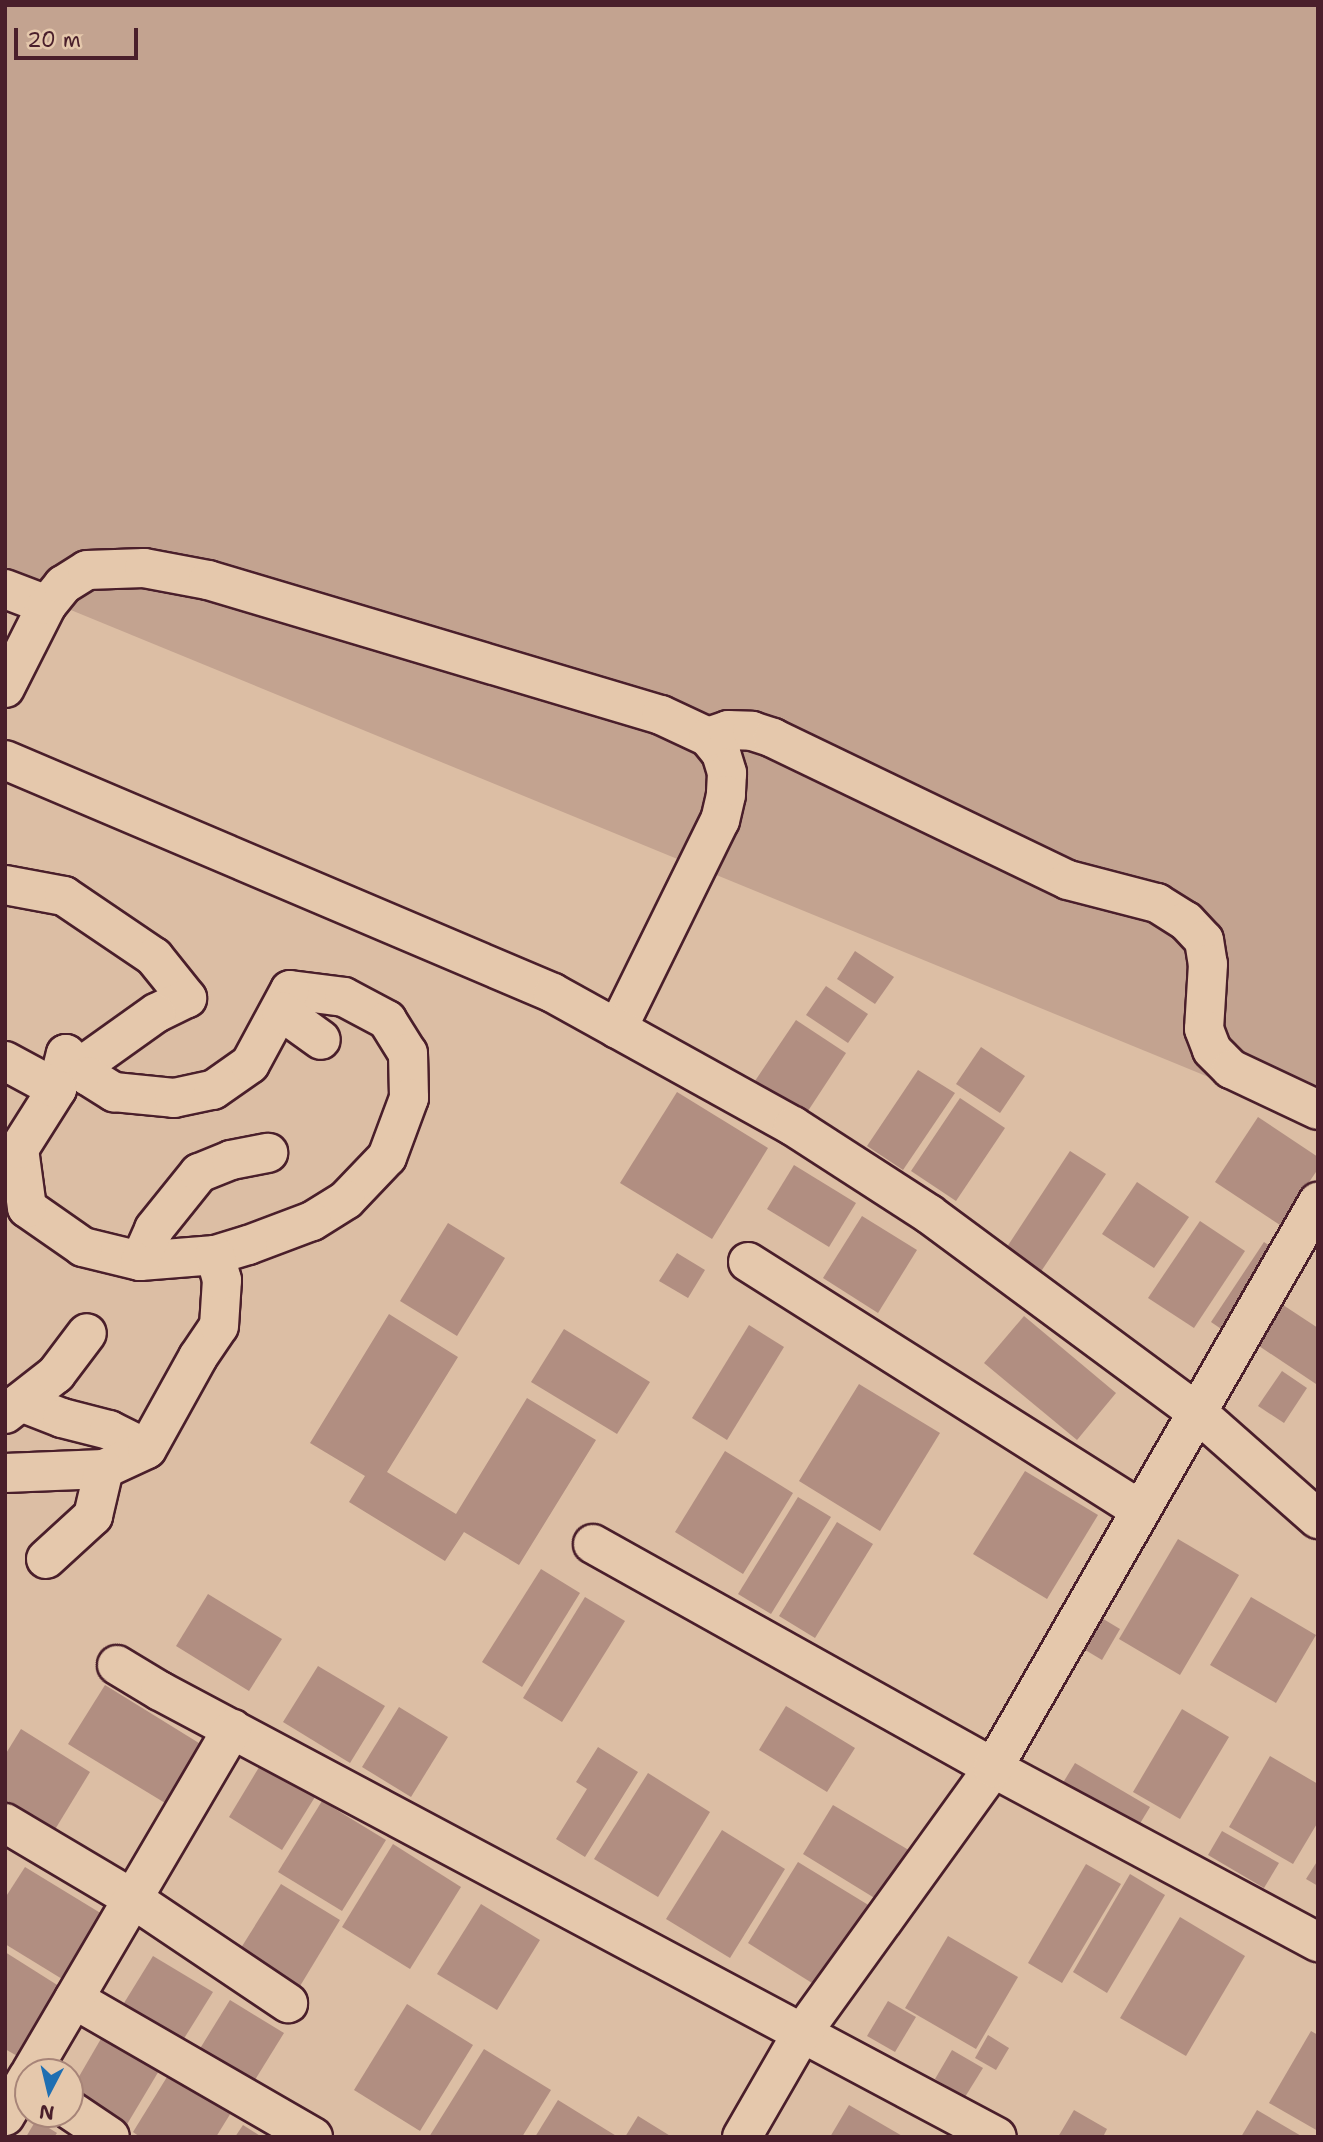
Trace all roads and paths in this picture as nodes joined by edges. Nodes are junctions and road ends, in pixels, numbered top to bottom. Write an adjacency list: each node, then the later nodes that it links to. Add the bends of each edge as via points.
1 (5, 589): 2 (street)
2 (47, 605): 3 (street); 4 (street, via 63,585 87,570 144,568 208,580 661,715)
3 (5, 688)
4 (708, 737): 8 (street, via 721,753 727,773 720,820); 12 (street, via 728,730 773,738 1068,880 1157,903 1186,920 1204,940 1208,964 1204,1029 1212,1050 1231,1069)
5 (5, 760): 8 (street, via 553,993)
6 (5, 885): 11 (street, via 64,896 154,957 187,998 156,1013)
7 (281, 1011): 9 (street); 11 (street, via 250,1064 213,1090 174,1098); 15 (street, via 290,990 344,997 387,1020 408,1053 409,1098 387,1157 346,1200 312,1221)
8 (617, 1029): 20 (street, via 793,1126 929,1214)
9 (321, 1040)
10 (5, 1061): 11 (street)
11 (80, 1087): 16 (street, via 19,1149 27,1208 83,1247)
12 (1318, 1110)
13 (268, 1153): 16 (street, via 199,1173 154,1229)
14 (1318, 1202): 20 (street)
15 (215, 1255): 16 (street); 21 (street, via 222,1280 219,1326)
16 (140, 1261)
17 (748, 1262): 24 (street)
18 (87, 1333): 19 (street, via 56,1374)
19 (13, 1408): 21 (street, via 109,1430)
20 (1198, 1413): 24 (street); 25 (street)
21 (147, 1449): 22 (street)
22 (104, 1469): 23 (street); 27 (street, via 93,1516)
23 (5, 1473)
24 (1139, 1509): 30 (street)
25 (1318, 1519)
26 (593, 1544): 30 (street)
27 (46, 1559)
28 (117, 1665): 29 (street)
29 (232, 1729): 32 (street); 36 (street)
30 (993, 1768): 33 (street); 36 (street)
31 (5, 1823): 32 (street)
32 (133, 1899): 34 (street); 35 (street)
33 (1318, 1942)
34 (74, 1999): 37 (street); 42 (street)
35 (288, 2003)
36 (802, 2033): 43 (street); 44 (street)
37 (36, 2058)
38 (14, 2097): 39 (street)
39 (5, 2116)
40 (84, 2119): 41 (street)
41 (110, 2137)
42 (313, 2137)
43 (742, 2137)
44 (997, 2137)

